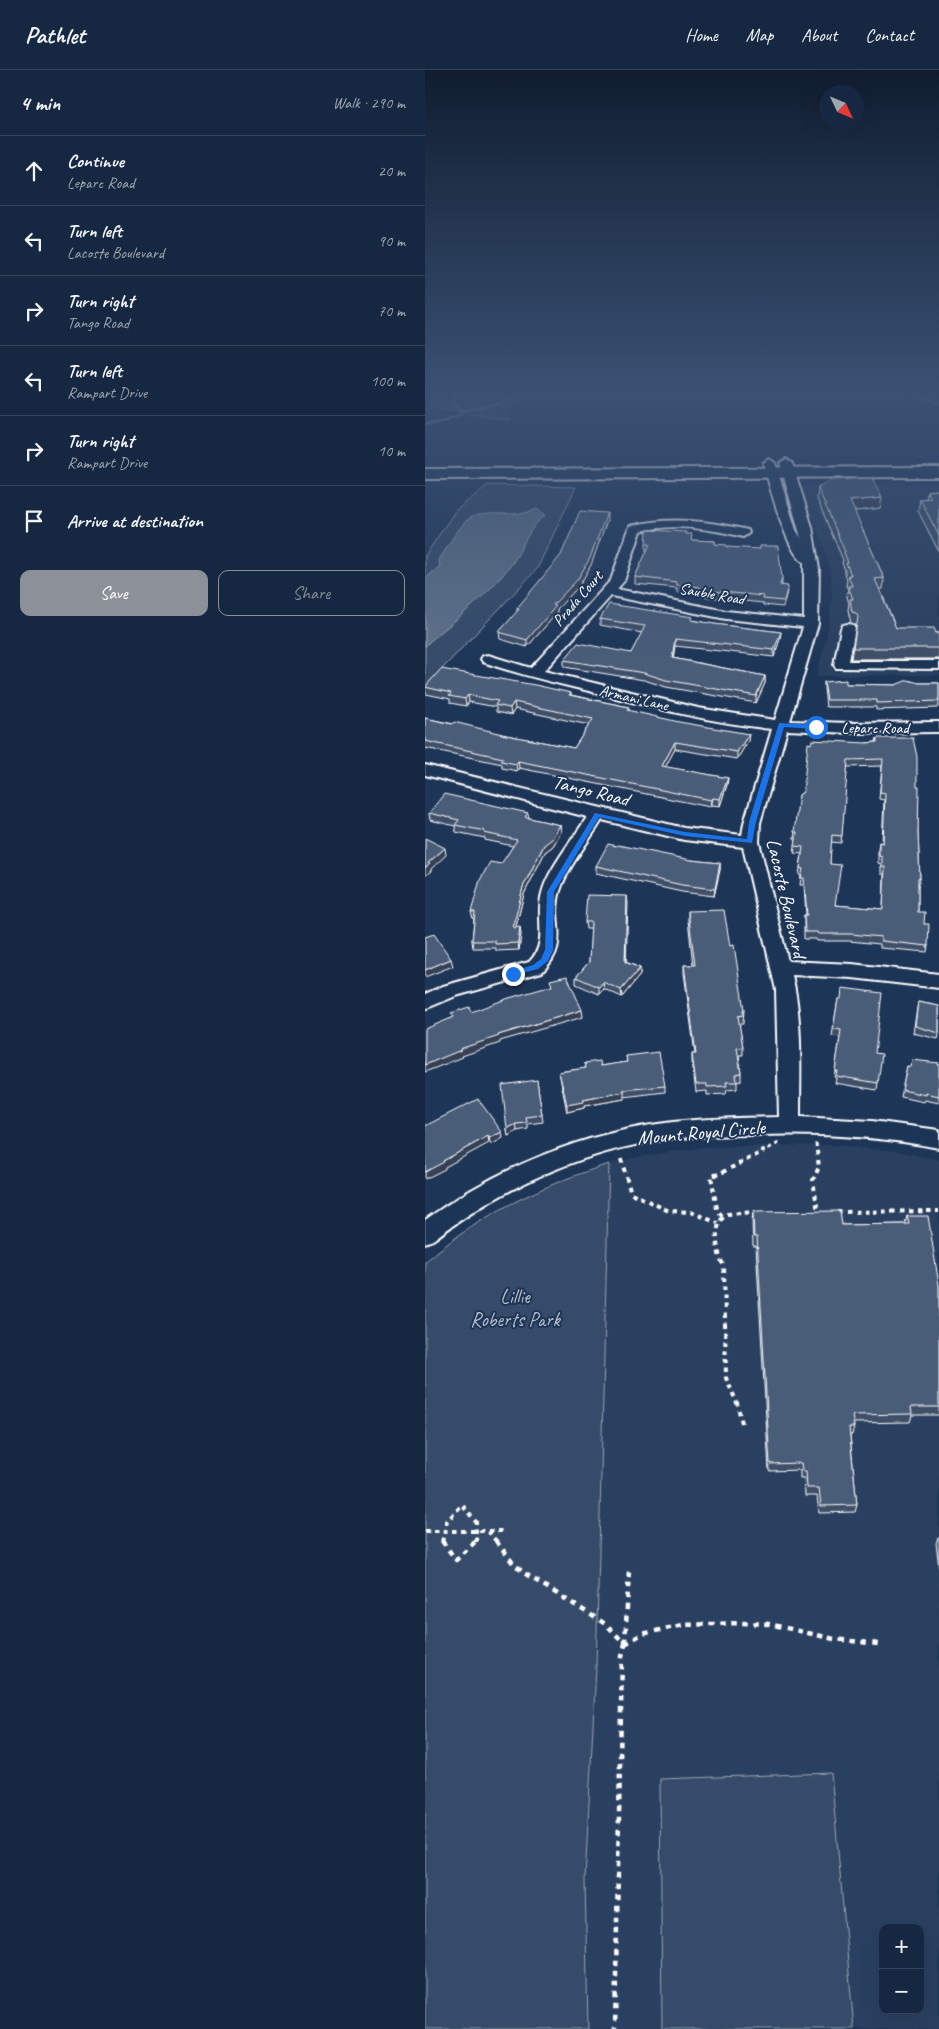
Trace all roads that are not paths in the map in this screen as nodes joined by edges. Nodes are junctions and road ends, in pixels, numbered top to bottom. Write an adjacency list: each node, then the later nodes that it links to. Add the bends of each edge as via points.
1 (775, 482): 4 (street, via 790,530)
2 (792, 482): 4 (street, Lacoste Boulevard, via 806,527)
3 (743, 533): 5 (street, Prada Court, via 710,525 641,526 632,533 617,581)
4 (812, 569): 6 (street, Lacoste Boulevard)
5 (608, 591): 6 (street, Sauble Road, via 726,615); 10 (street, Prada Court)
6 (811, 624): 11 (street, Lacoste Boulevard)
7 (848, 628): 9 (street, via 841,665)
8 (488, 659): 10 (street, Armani Lane)
9 (939, 665)
10 (535, 673): 11 (street, Armani Lane, via 711,715)
11 (781, 724): 12 (street, Leparc Road); 15 (street, Lacoste Boulevard, via 752,822)
12 (938, 731)
13 (427, 774): 14 (street, Tango Road)
14 (597, 814): 15 (street, Tango Road, via 685,834); 18 (street, via 550,892 549,950 544,961 535,967 449,991)
15 (750, 842): 16 (street, Lacoste Boulevard)
16 (781, 968): 17 (street, via 852,971); 19 (street, Lacoste Boulevard, via 786,990 789,1039)
17 (939, 981)
18 (425, 1002)
19 (790, 1124): 20 (street, Mount Royal Circle, via 898,1131); 21 (street, Mount Royal Circle, via 660,1132 598,1146 531,1170 490,1190)
20 (939, 1140)
21 (425, 1233)

